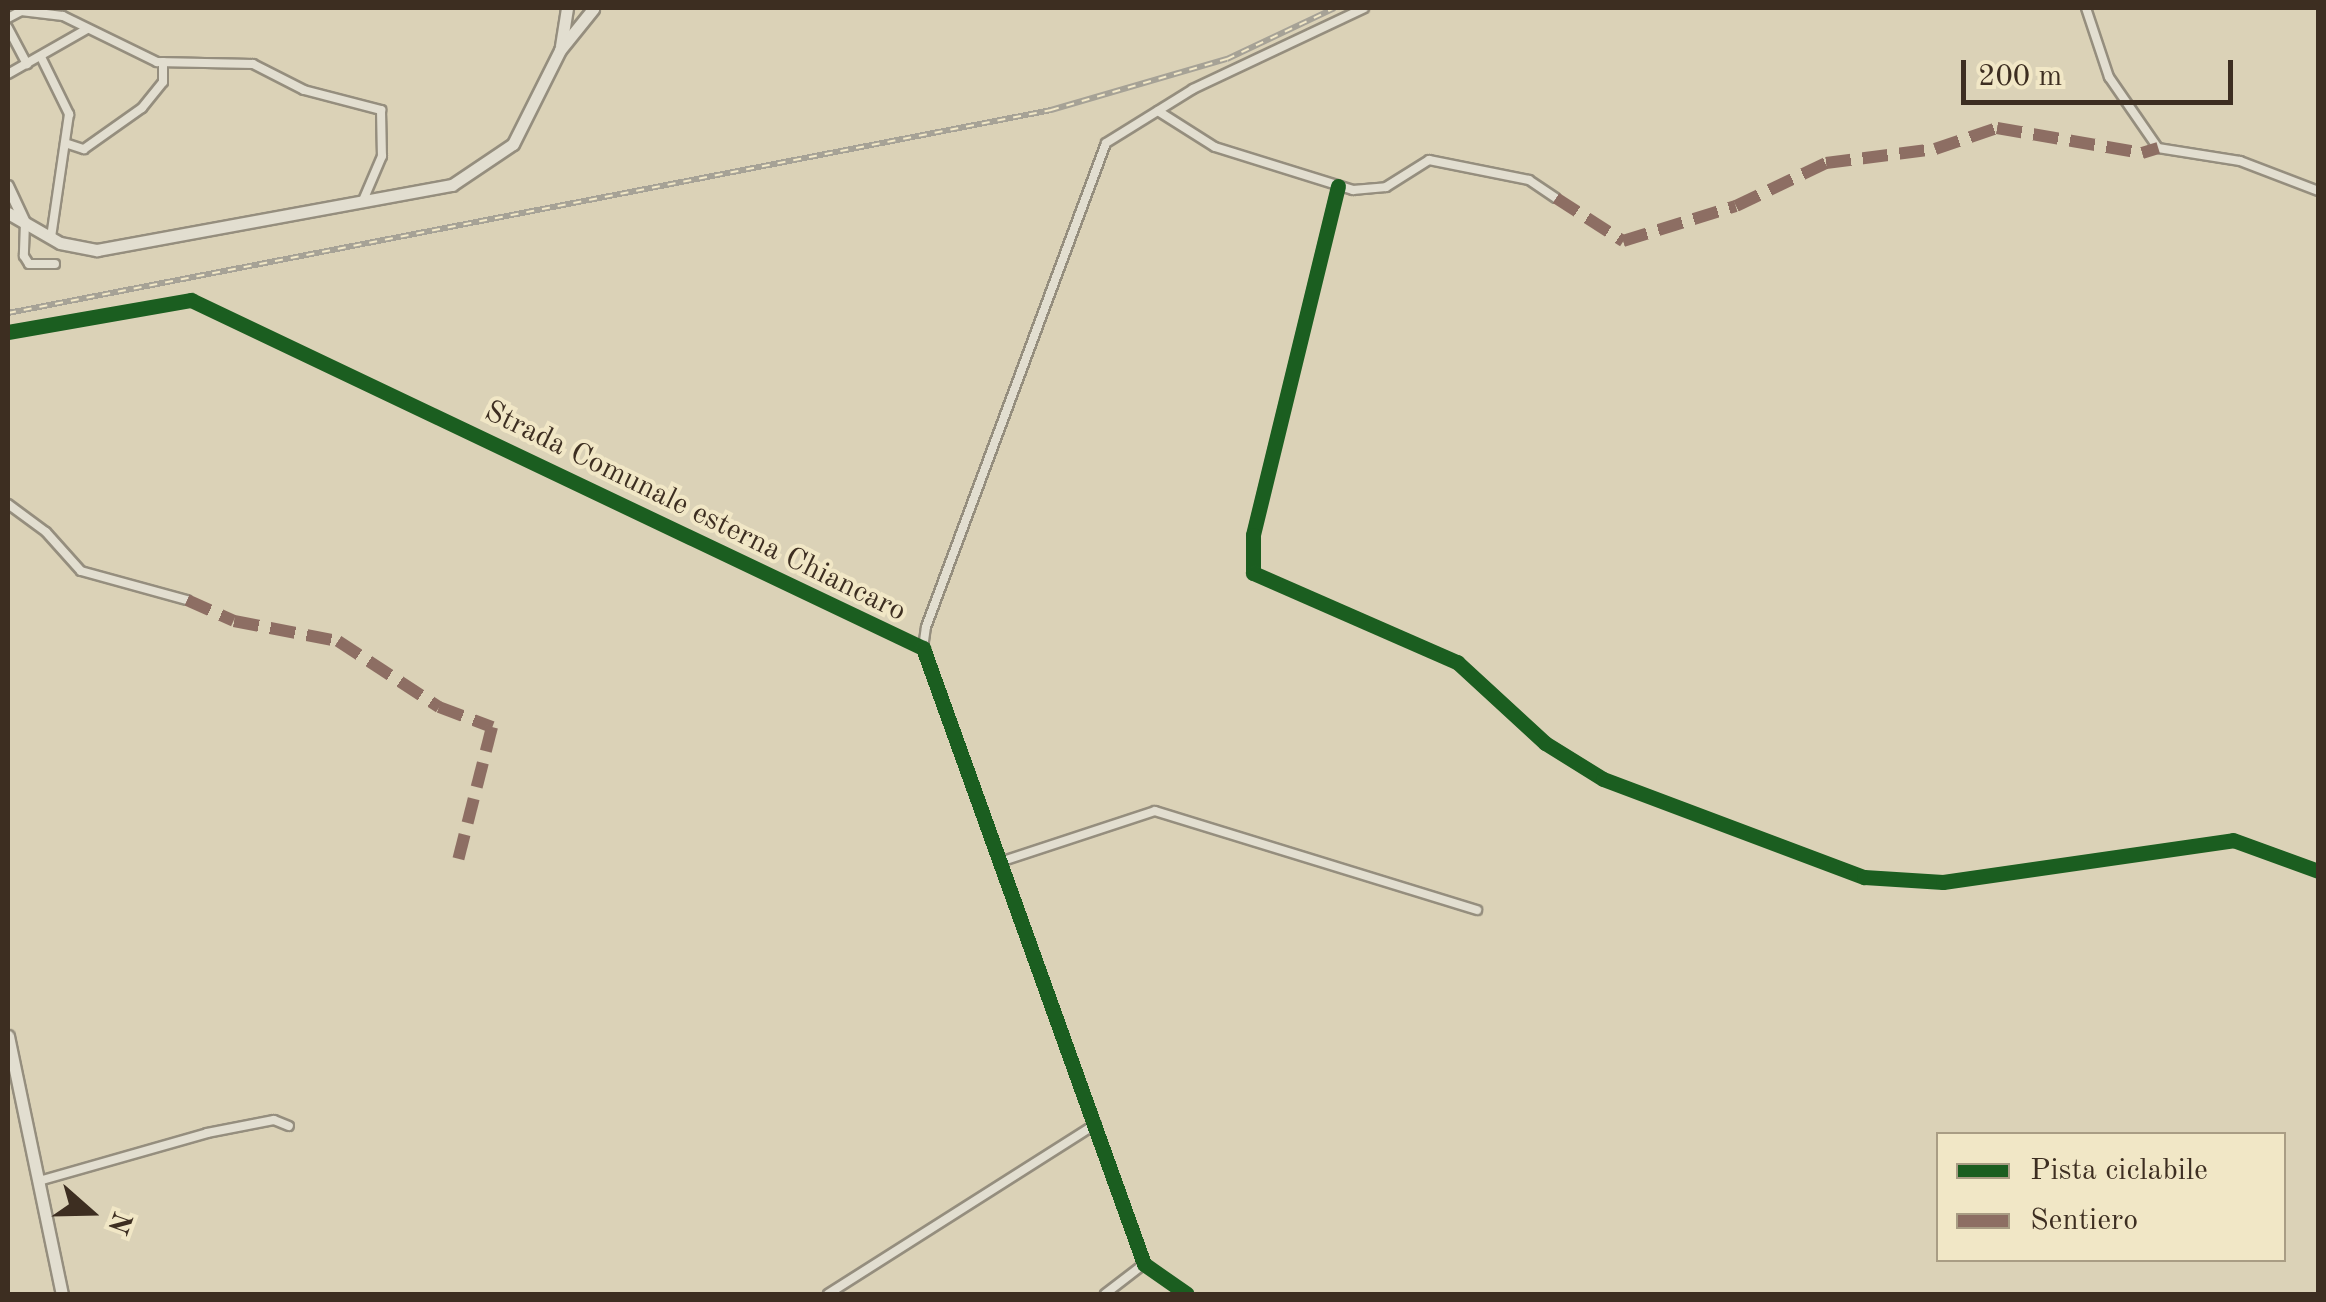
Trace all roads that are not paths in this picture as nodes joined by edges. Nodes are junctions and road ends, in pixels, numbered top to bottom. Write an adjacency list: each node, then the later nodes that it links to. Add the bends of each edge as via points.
1 (567, 8): 9 (main road)
2 (578, 8): 3 (main road)
3 (595, 8): 9 (main road)
4 (1364, 8): 14 (street)
5 (2086, 8): 18 (street, via 2109,77 2158,148 2240,161)
6 (8, 18): 8 (street, via 40,11)
7 (8, 28): 12 (street)
8 (87, 29): 10 (street); 11 (street)
9 (560, 50): 20 (main road, via 522,134 499,158 438,190)
10 (41, 57): 12 (street); 15 (street, via 70,114)
11 (160, 62): 15 (street, via 163,82 142,108 84,149); 20 (street, via 253,64 304,90 381,110 382,156)
12 (27, 64): 13 (street)
13 (8, 74)
14 (1158, 111): 17 (street, via 1206,143); 28 (street, via 1106,143 926,627)
15 (65, 143): 23 (street)
16 (8, 186): 22 (street)
17 (1338, 186): 19 (street, via 1379,190 1429,160 1529,180); 30 (street, via 1253,535 1253,573 1456,662 1545,742 1603,779 1864,877 1944,882 2233,840)
18 (2318, 191)
19 (1556, 198)
20 (362, 202): 23 (main road, via 97,250)
21 (8, 213): 22 (main road)
22 (25, 222): 23 (main road); 24 (street, via 29,264)
23 (51, 238)
24 (55, 264)
25 (8, 332): 28 (street, Strada Comunale esterna Chiancaro, via 190,300)
26 (8, 504): 27 (street, via 46,532 81,571)
27 (186, 600)
28 (924, 648): 29 (street, Strada Comunale esterna Chiancaro)
29 (1003, 860): 31 (street, via 1155,811); 33 (street, Strada Comunale esterna Chiancaro)
30 (2318, 871)
31 (1477, 910)
32 (8, 1036): 35 (main road)
33 (1096, 1124): 36 (street, Strada Comunale esterna Chiancaro); 38 (street)
34 (288, 1126): 35 (street, via 274,1120 208,1133)
35 (39, 1181): 37 (main road)
36 (1144, 1264): 39 (street); 40 (street)
37 (62, 1294)
38 (828, 1294)
39 (1105, 1294)
40 (1187, 1294)

